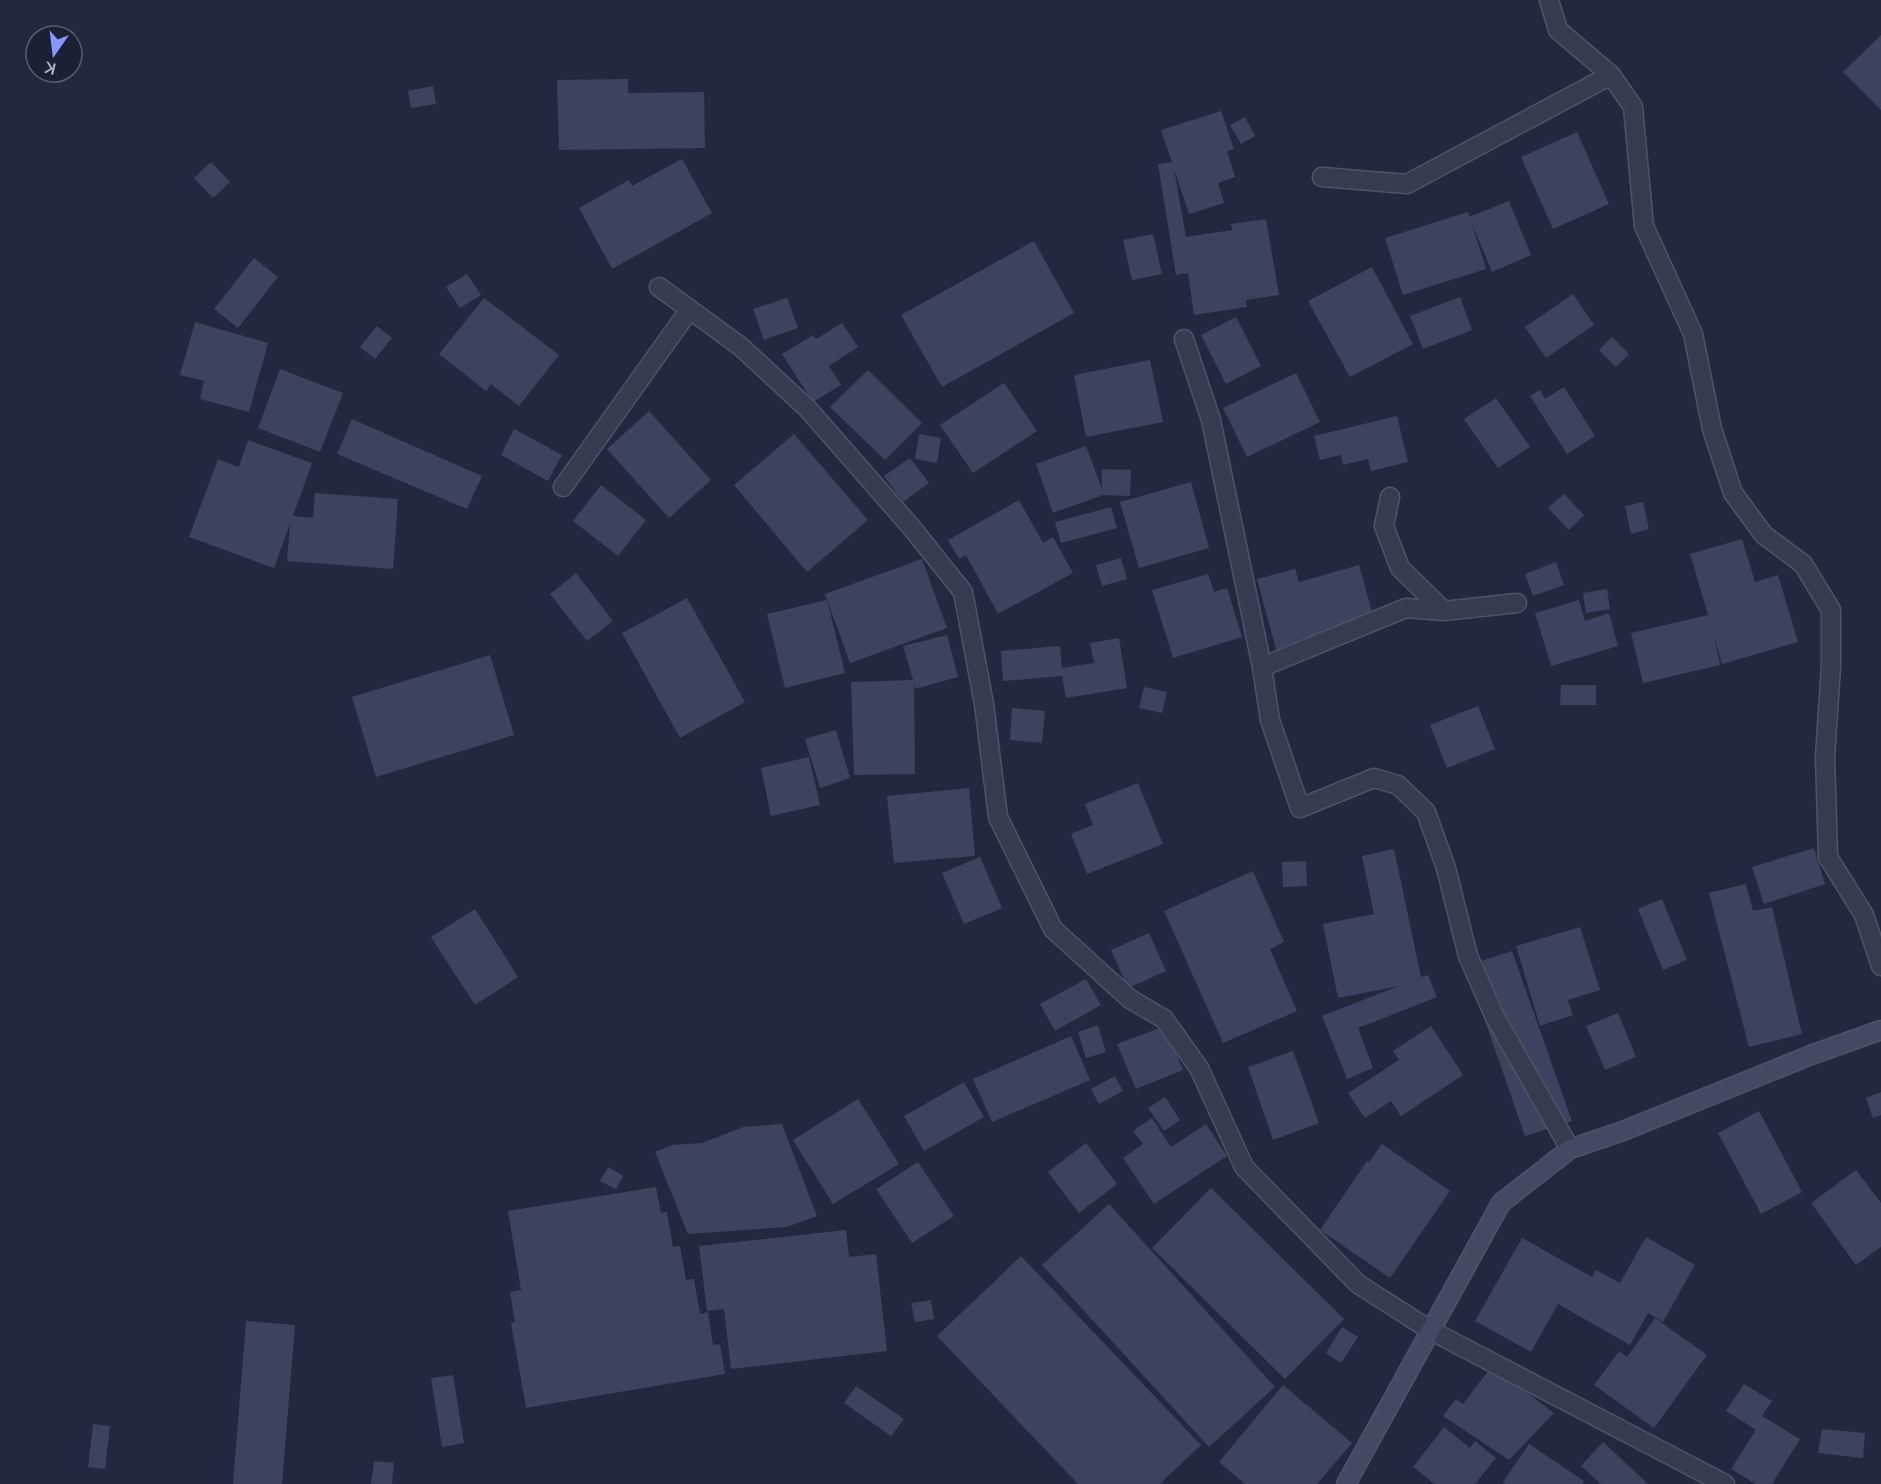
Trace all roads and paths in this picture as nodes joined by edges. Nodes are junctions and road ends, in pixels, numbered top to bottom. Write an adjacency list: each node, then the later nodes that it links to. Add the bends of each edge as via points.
1 (1549, 0): 2 (street, via 1558,30)
2 (1611, 75): 3 (street, via 1407,184); 12 (street, via 1633,107 1644,226 1694,333 1712,429 1733,493 1764,535 1803,564 1831,610 1826,756 1828,857 1864,915)
3 (1322, 177)
4 (659, 286): 5 (street)
5 (690, 309): 7 (street); 15 (street, via 740,346 808,409 963,592 984,704 998,817 1053,929 1130,999 1164,1019 1199,1068 1244,1167 1358,1284)
6 (1184, 339): 11 (street, via 1211,420)
7 (563, 487)
8 (1390, 497): 10 (street, via 1384,526 1400,568)
9 (1518, 603): 10 (street)
10 (1444, 611): 11 (street, via 1406,608)
11 (1262, 667): 14 (street, via 1270,720 1300,808 1374,778 1398,785 1426,812 1446,868 1468,956 1495,1017)
12 (1881, 966)
13 (1881, 1030): 14 (street)
14 (1570, 1149): 15 (street, via 1501,1203)
15 (1430, 1330): 16 (street); 17 (street)
16 (1346, 1484)
17 (1725, 1484)

